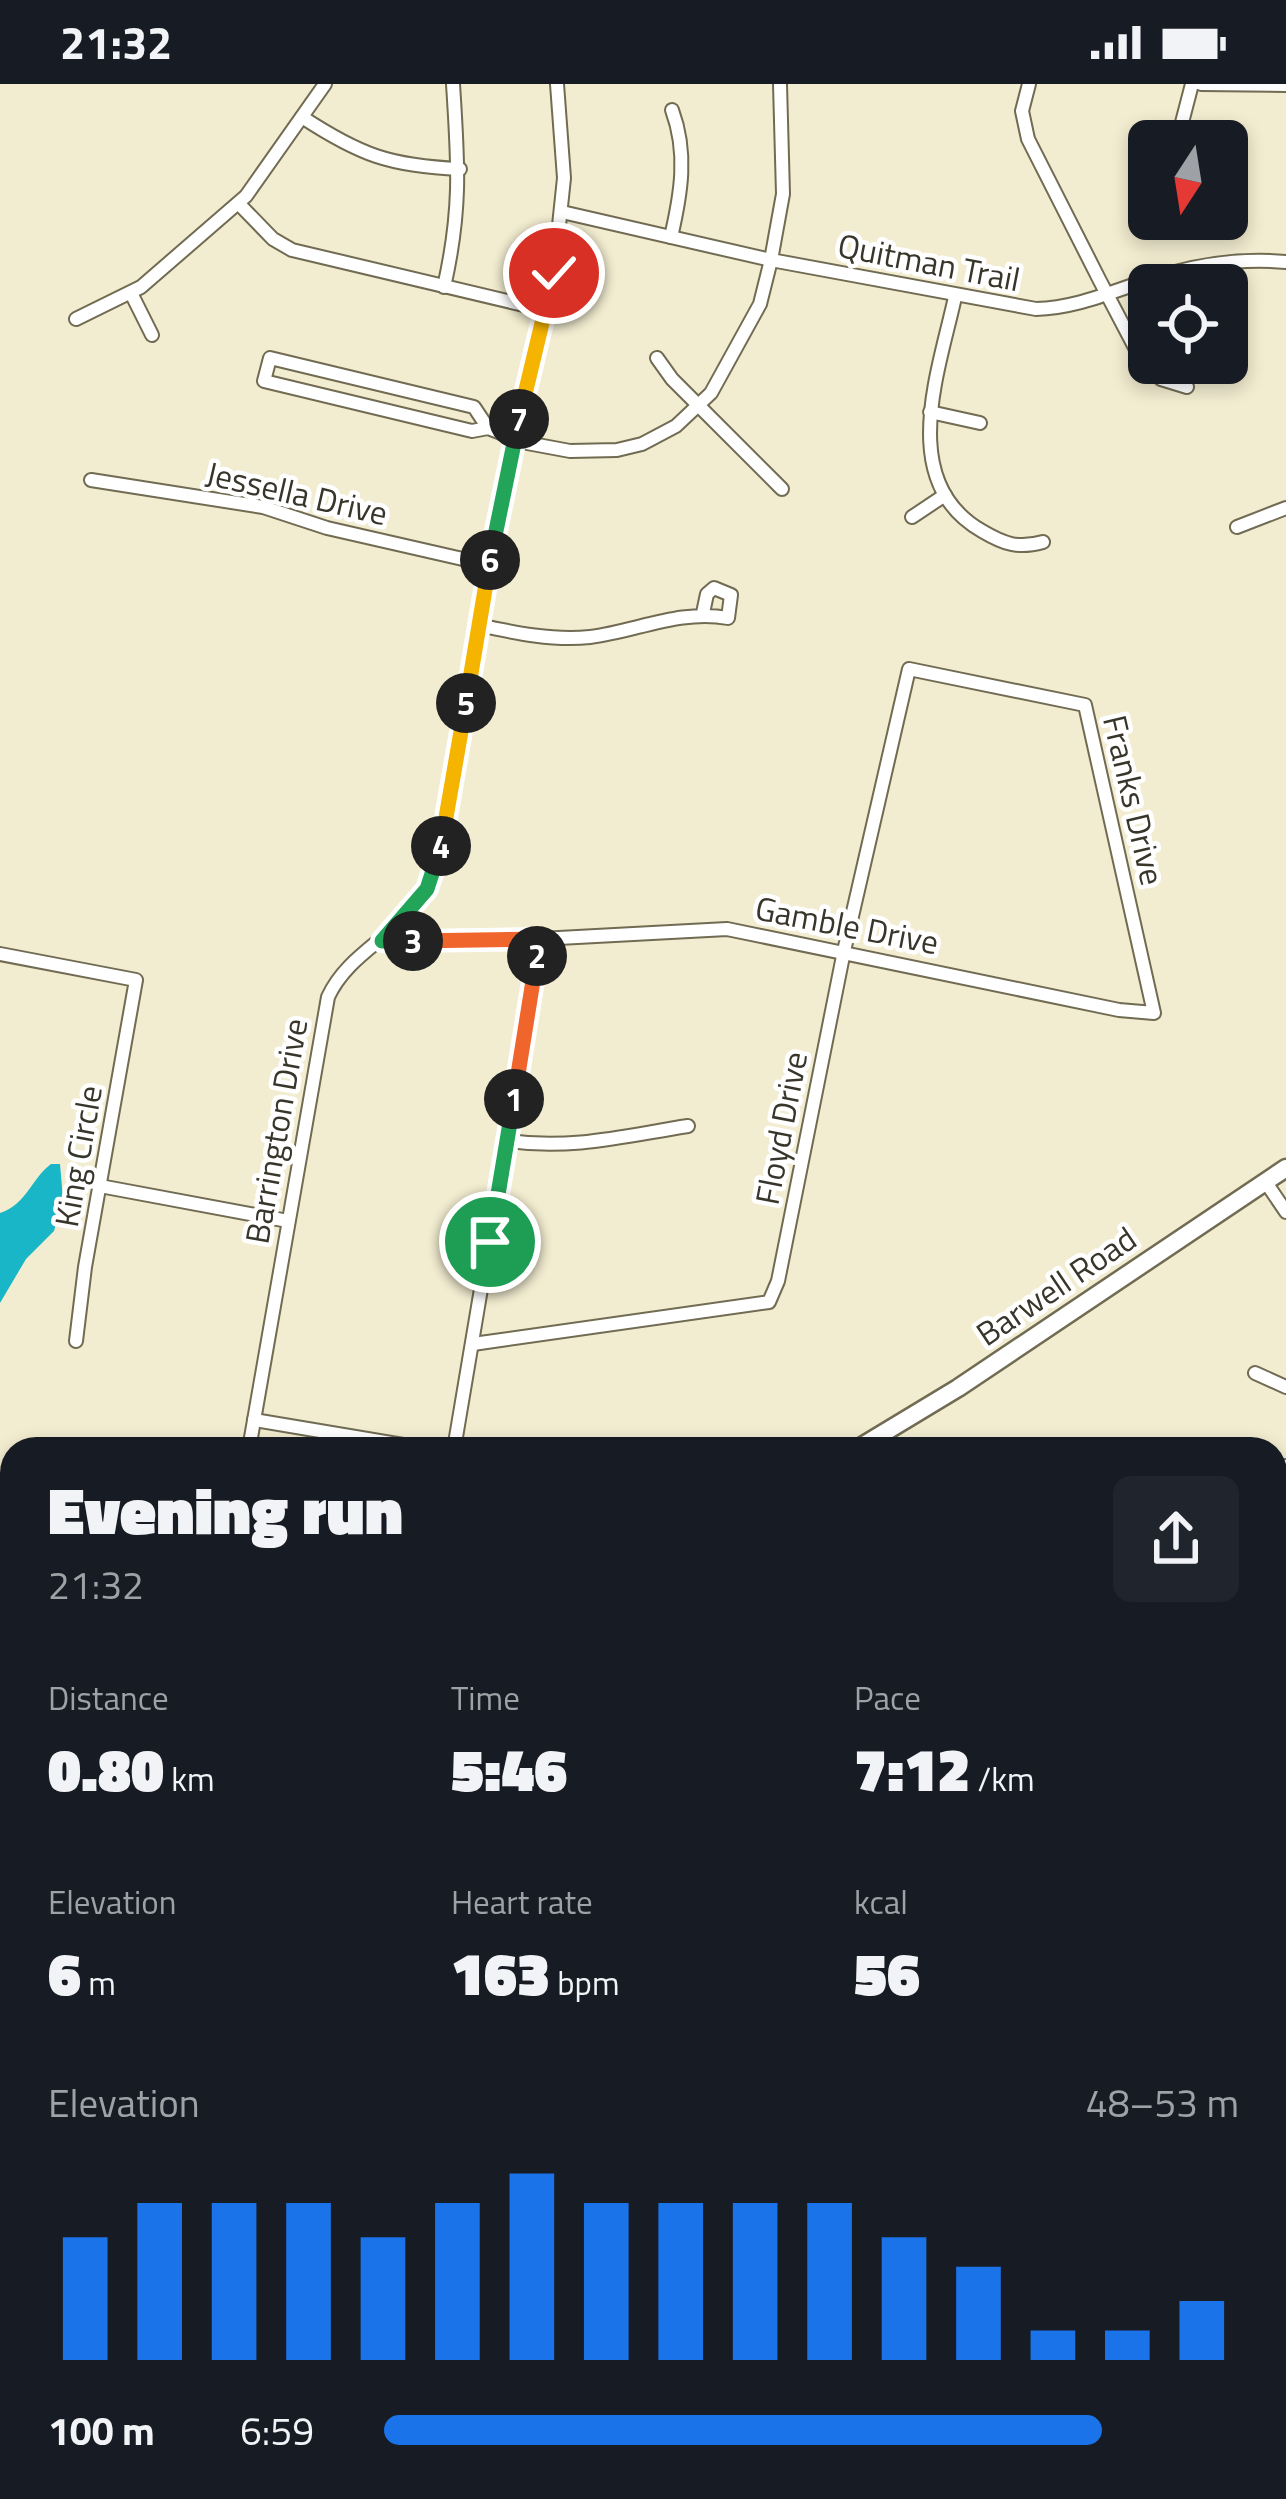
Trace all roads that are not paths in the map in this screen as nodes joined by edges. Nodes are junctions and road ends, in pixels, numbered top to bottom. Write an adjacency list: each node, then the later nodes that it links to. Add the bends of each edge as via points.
1 (325, 84): 10 (street)
2 (453, 84): 12 (street)
3 (557, 84): 14 (street, Barrington Drive)
4 (780, 84): 16 (street, via 783,194)
5 (1029, 84): 20 (street, via 1022,111 1028,139)
6 (1192, 84): 11 (street)
7 (1201, 84): 8 (street)
8 (1286, 85)
9 (672, 110): 15 (street, via 682,174)
10 (302, 117): 12 (street, via 367,156); 13 (street)
11 (1183, 120)
12 (460, 169): 18 (street)
13 (238, 203): 18 (street, via 292,250); 19 (street)
14 (562, 212): 15 (street, Quitman Trail); 22 (street, Barrington Drive)
15 (671, 237): 16 (street, Quitman Trail)
16 (771, 260): 21 (street, Quitman Trail); 27 (street, via 740,344)
17 (1286, 262): 20 (street, Quitman Trail, via 1190,268)
18 (444, 287): 22 (street)
19 (131, 293): 23 (street); 24 (street)
20 (1108, 294): 21 (street, Quitman Trail, via 1036,309); 26 (street, via 1152,372)
21 (955, 297): 28 (street)
22 (545, 310): 31 (street, Barrington Drive)
23 (76, 319)
24 (152, 335)
25 (656, 358): 27 (street)
26 (1187, 387)
27 (698, 405): 31 (street, via 662,435 617,450 570,451); 33 (street)
28 (930, 412): 29 (street); 34 (street, via 931,458)
29 (980, 423)
30 (488, 428): 30 (street, via 474,407 269,358 264,381 472,431); 31 (street)
31 (514, 438): 39 (street, Barrington Drive)
32 (91, 480): 39 (street, Jessella Drive, via 246,504)
33 (782, 489)
34 (945, 495): 36 (street); 38 (street, via 973,526 1006,544)
35 (1286, 508): 37 (street)
36 (912, 518)
37 (1237, 527)
38 (1043, 542)
39 (489, 565): 41 (street, Barrington Drive)
40 (703, 614): 40 (street, via 728,619 730,595 714,588); 41 (street, via 572,638)
41 (479, 625): 44 (street, Barrington Drive, via 437,867 417,904)
42 (909, 670): 45 (street, Floyd Drive); 47 (street, Franks Drive, via 1085,705)
43 (540, 939): 44 (street, Gamble Drive); 45 (street, Gamble Drive, via 727,929); 49 (street)
44 (382, 941): 54 (street, Barrington Drive, via 328,997)
45 (844, 950): 47 (street, Gamble Drive); 56 (street, Floyd Drive, via 770,1302)
46 (0, 954): 52 (street, King Circle, via 136,980)
47 (1154, 1013)
48 (688, 1126): 49 (street, via 568,1145)
49 (508, 1141): 56 (street)
50 (1286, 1168): 51 (street, Barwell Road)
51 (1265, 1181): 53 (street); 63 (street, Barwell Road)
52 (100, 1186): 54 (street); 55 (street, King Circle)
53 (1286, 1212)
54 (288, 1221): 59 (street, Barrington Drive)
55 (76, 1341)
56 (472, 1344): 62 (street)
57 (1256, 1373): 58 (street)
58 (1286, 1387)
59 (254, 1420): 60 (street, Barrington Drive); 61 (street)
60 (251, 1437)
61 (356, 1437)
62 (456, 1437)
63 (876, 1437)

